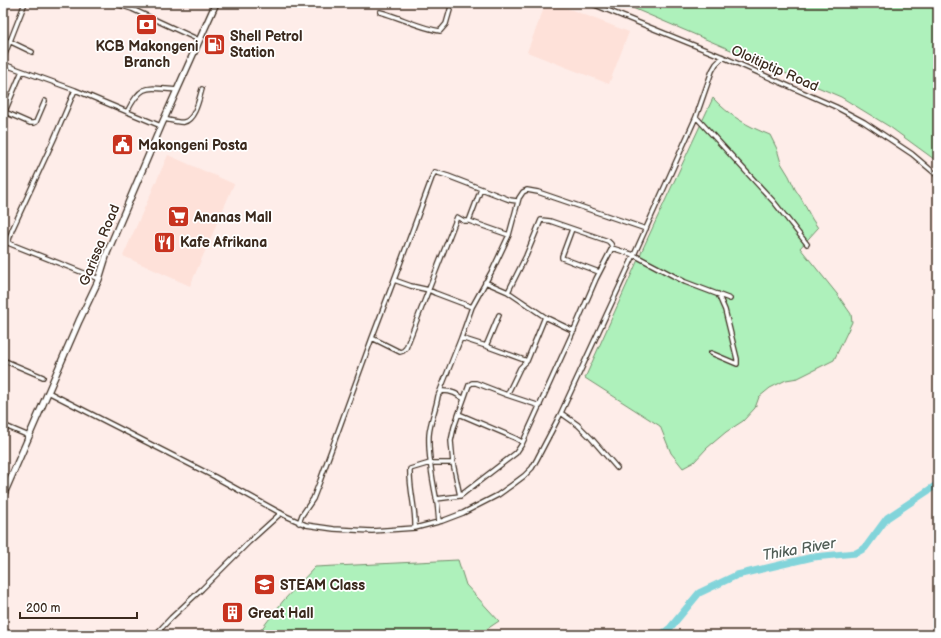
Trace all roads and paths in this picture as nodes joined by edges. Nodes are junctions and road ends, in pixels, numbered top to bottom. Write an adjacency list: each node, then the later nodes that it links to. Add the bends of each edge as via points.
1 (25, 3): 10 (street)
2 (113, 3): 7 (street)
3 (134, 3): 7 (street)
4 (216, 3): 9 (highway, Garissa Road)
5 (452, 3): 8 (street, via 446,24 440,31)
6 (590, 3): 12 (street, Oloitiptip Road)
7 (132, 10): 9 (street)
8 (380, 12)
9 (199, 40): 18 (highway, Garissa Road)
10 (9, 41): 11 (street); 13 (street)
11 (32, 52)
12 (723, 57): 23 (street, via 712,71); 26 (street, Oloitiptip Road, via 864,122 912,154)
13 (3, 58)
14 (3, 64): 15 (street)
15 (22, 71): 17 (street); 20 (street)
16 (202, 89): 24 (street, via 197,108 191,118 183,123)
17 (75, 90): 21 (street); 34 (street)
18 (178, 90): 21 (street, via 142,90 132,101); 24 (highway, Garissa Road)
19 (45, 101): 20 (street, via 34,123)
20 (5, 112): 22 (street)
21 (127, 112): 25 (street)
22 (3, 116)
23 (696, 117): 31 (street); 35 (street, via 774,202)
24 (164, 119): 25 (highway, Garissa Road)
25 (161, 126): 39 (highway, Garissa Road)
26 (938, 176)
27 (481, 189): 28 (street); 29 (street); 40 (street, via 435,172)
28 (517, 201): 31 (street, via 523,192 534,191); 32 (street)
29 (469, 220): 32 (street); 42 (street, via 464,221 457,217)
30 (572, 229): 36 (street, via 608,241); 38 (street, via 562,258); 43 (street, via 541,220)
31 (646, 229): 37 (street)
32 (509, 235): 41 (street)
33 (3, 241): 34 (street)
34 (8, 243): 39 (street)
35 (807, 244)
36 (612, 248): 37 (street); 38 (street)
37 (634, 255): 44 (street, via 685,282); 62 (street)
38 (599, 272): 49 (street)
39 (98, 279): 57 (highway, Garissa Road)
40 (394, 280): 42 (street); 50 (street)
41 (485, 282): 43 (street); 46 (street)
42 (429, 290): 46 (street); 50 (street, via 403,351 400,352)
43 (508, 292): 48 (street)
44 (718, 294): 45 (street); 53 (street, via 725,310 737,364)
45 (730, 299)
46 (472, 307): 51 (street)
47 (499, 315): 52 (street)
48 (545, 317): 49 (street); 55 (street)
49 (574, 331): 61 (street)
50 (372, 338): 75 (street, via 313,499 302,515)
51 (461, 338): 52 (street); 59 (street)
52 (486, 346): 55 (street)
53 (711, 353)
54 (3, 360): 56 (street)
55 (527, 361): 58 (street, via 520,368)
56 (42, 377)
57 (48, 392): 65 (highway, Garissa Road); 73 (street)
58 (507, 395): 60 (street, via 472,383); 61 (street)
59 (438, 396): 60 (street, via 442,391 448,390); 67 (street, via 430,428)
60 (464, 399): 63 (street)
61 (540, 406): 66 (street)
62 (561, 413): 69 (street, via 578,425); 74 (street, via 532,468 524,476 484,503)
63 (459, 414): 66 (street, via 515,438); 68 (street, via 451,441)
64 (3, 425): 65 (street)
65 (29, 436): 70 (highway, Garissa Road)
66 (522, 444): 71 (street, via 516,453)
67 (430, 462): 68 (street); 72 (street); 76 (street, via 410,469)
68 (453, 463): 71 (street)
69 (617, 468)
70 (3, 496)
71 (460, 496): 72 (street)
72 (436, 498): 74 (street)
73 (281, 513): 75 (street); 77 (street)
74 (439, 522): 76 (street)
75 (300, 523): 76 (street, via 314,527 372,531)
76 (415, 528)
77 (155, 635)

